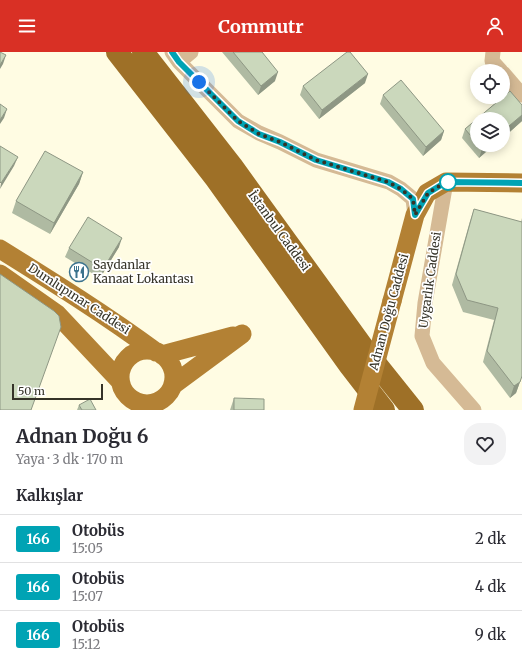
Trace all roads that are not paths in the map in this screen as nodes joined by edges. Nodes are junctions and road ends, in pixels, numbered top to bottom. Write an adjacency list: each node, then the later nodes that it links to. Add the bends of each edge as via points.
1 (118, 52): 19 (highway, İstanbul Caddesi, via 216,179)
2 (143, 52): 20 (highway, İstanbul Caddesi, via 232,166 365,350)
3 (191, 52): 5 (street)
4 (493, 52): 6 (street, via 492,61)
5 (176, 57): 12 (street, via 238,121 259,134 316,160 388,182 413,199)
6 (495, 64)
7 (510, 82): 8 (street)
8 (522, 95)
9 (522, 183): 10 (main road)
10 (439, 190): 11 (main road); 12 (main road, Adnan Doğu Caddesi); 21 (street, Uygarlık Caddesi, via 422,336 433,363)
11 (522, 194)
12 (415, 215): 18 (main road, Adnan Doğu Caddesi, bridge)
13 (0, 249): 15 (main road, Dumlupınar Caddesi)
14 (0, 274): 16 (main road, Dumlupınar Caddesi, via 57,314)
15 (159, 353): 16 (main road, via 147,350 138,352 124,362 120,371); 17 (main road, via 174,372); 17 (main road, via 242,334)
16 (125, 395): 17 (main road, via 133,401 150,405)
17 (171, 396)
18 (363, 410)
19 (384, 410)
20 (413, 410)
21 (474, 410)

